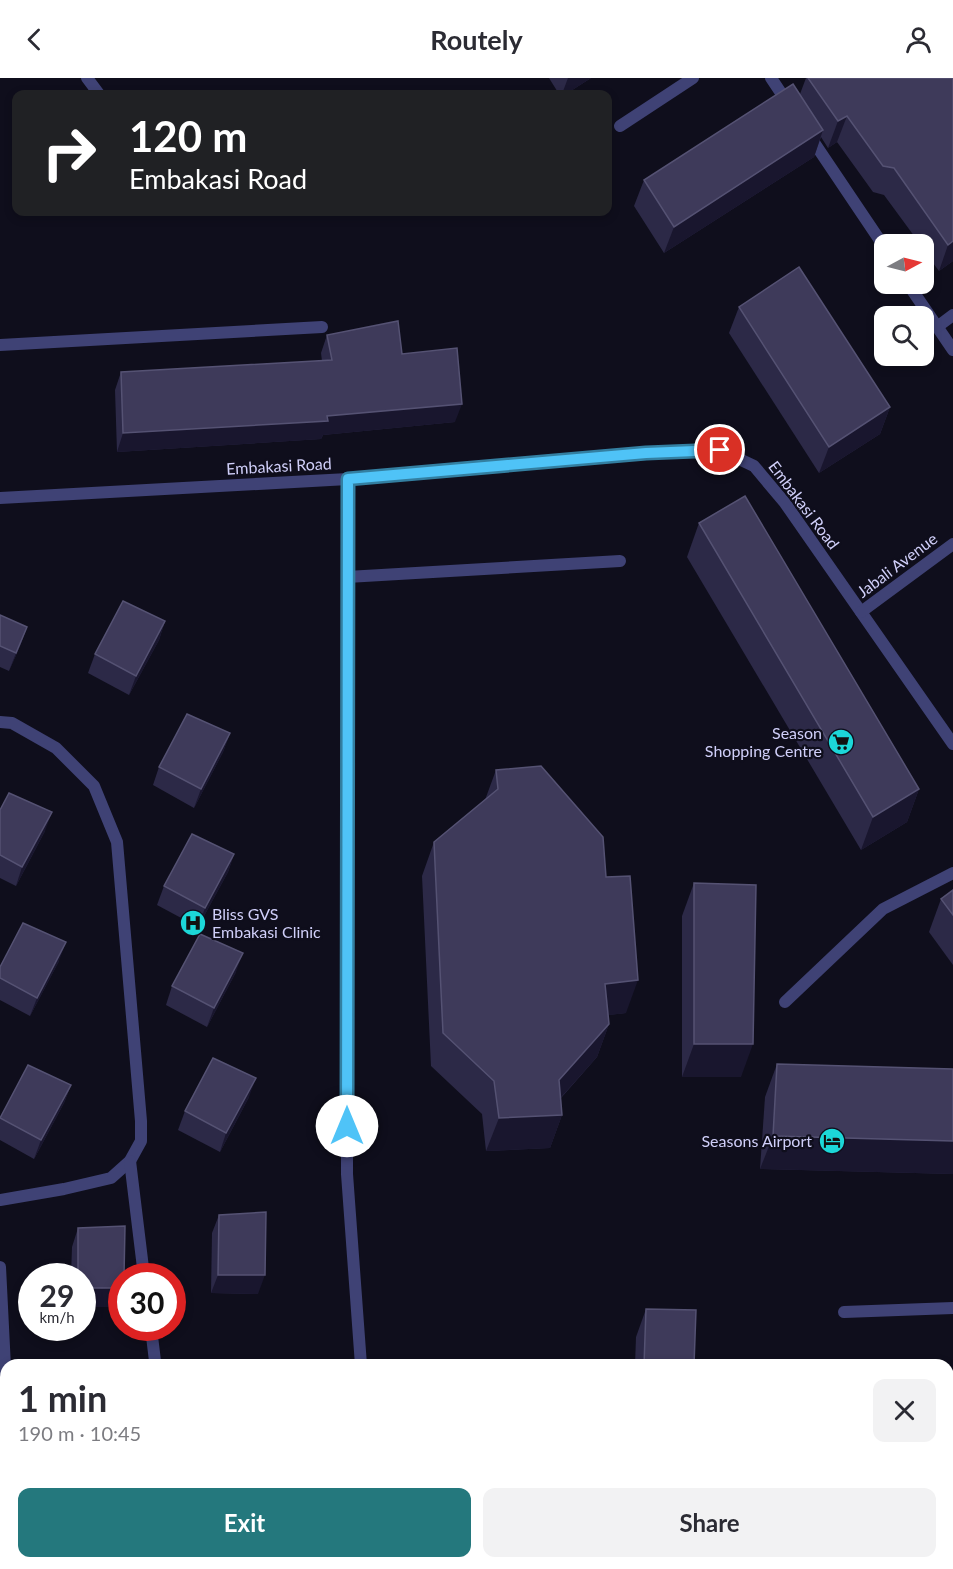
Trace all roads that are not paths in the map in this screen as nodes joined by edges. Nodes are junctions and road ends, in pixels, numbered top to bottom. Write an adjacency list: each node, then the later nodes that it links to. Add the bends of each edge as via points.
1 (693, 78): 3 (street)
2 (771, 78): 4 (street)
3 (620, 126)
4 (875, 234)
5 (915, 294): 8 (street)
6 (953, 315): 8 (street)
7 (322, 327): 9 (street)
8 (938, 327): 10 (street)
9 (0, 345)
10 (953, 350)
11 (348, 479): 12 (street, Embakasi Road); 15 (street); 16 (street, Embakasi Road, via 720,450 754,466 785,503)
12 (0, 498)
13 (953, 544): 16 (street, Jabali Avenue)
14 (620, 561): 15 (street)
15 (347, 577): 30 (street, via 347,1174)
16 (861, 612): 18 (street, Embakasi Road)
17 (0, 722): 21 (street, via 12,723 56,748 94,786 117,842 141,1121 141,1141)
18 (953, 744)
19 (953, 873): 20 (street, via 883,909)
20 (785, 1002)
21 (130, 1161): 22 (street, via 111,1178); 23 (street)
22 (0, 1200)
23 (142, 1263)
24 (0, 1267): 28 (street)
25 (953, 1308): 26 (street)
26 (843, 1312)
27 (153, 1341): 29 (street)
28 (5, 1359)
29 (155, 1359)
30 (361, 1359)

